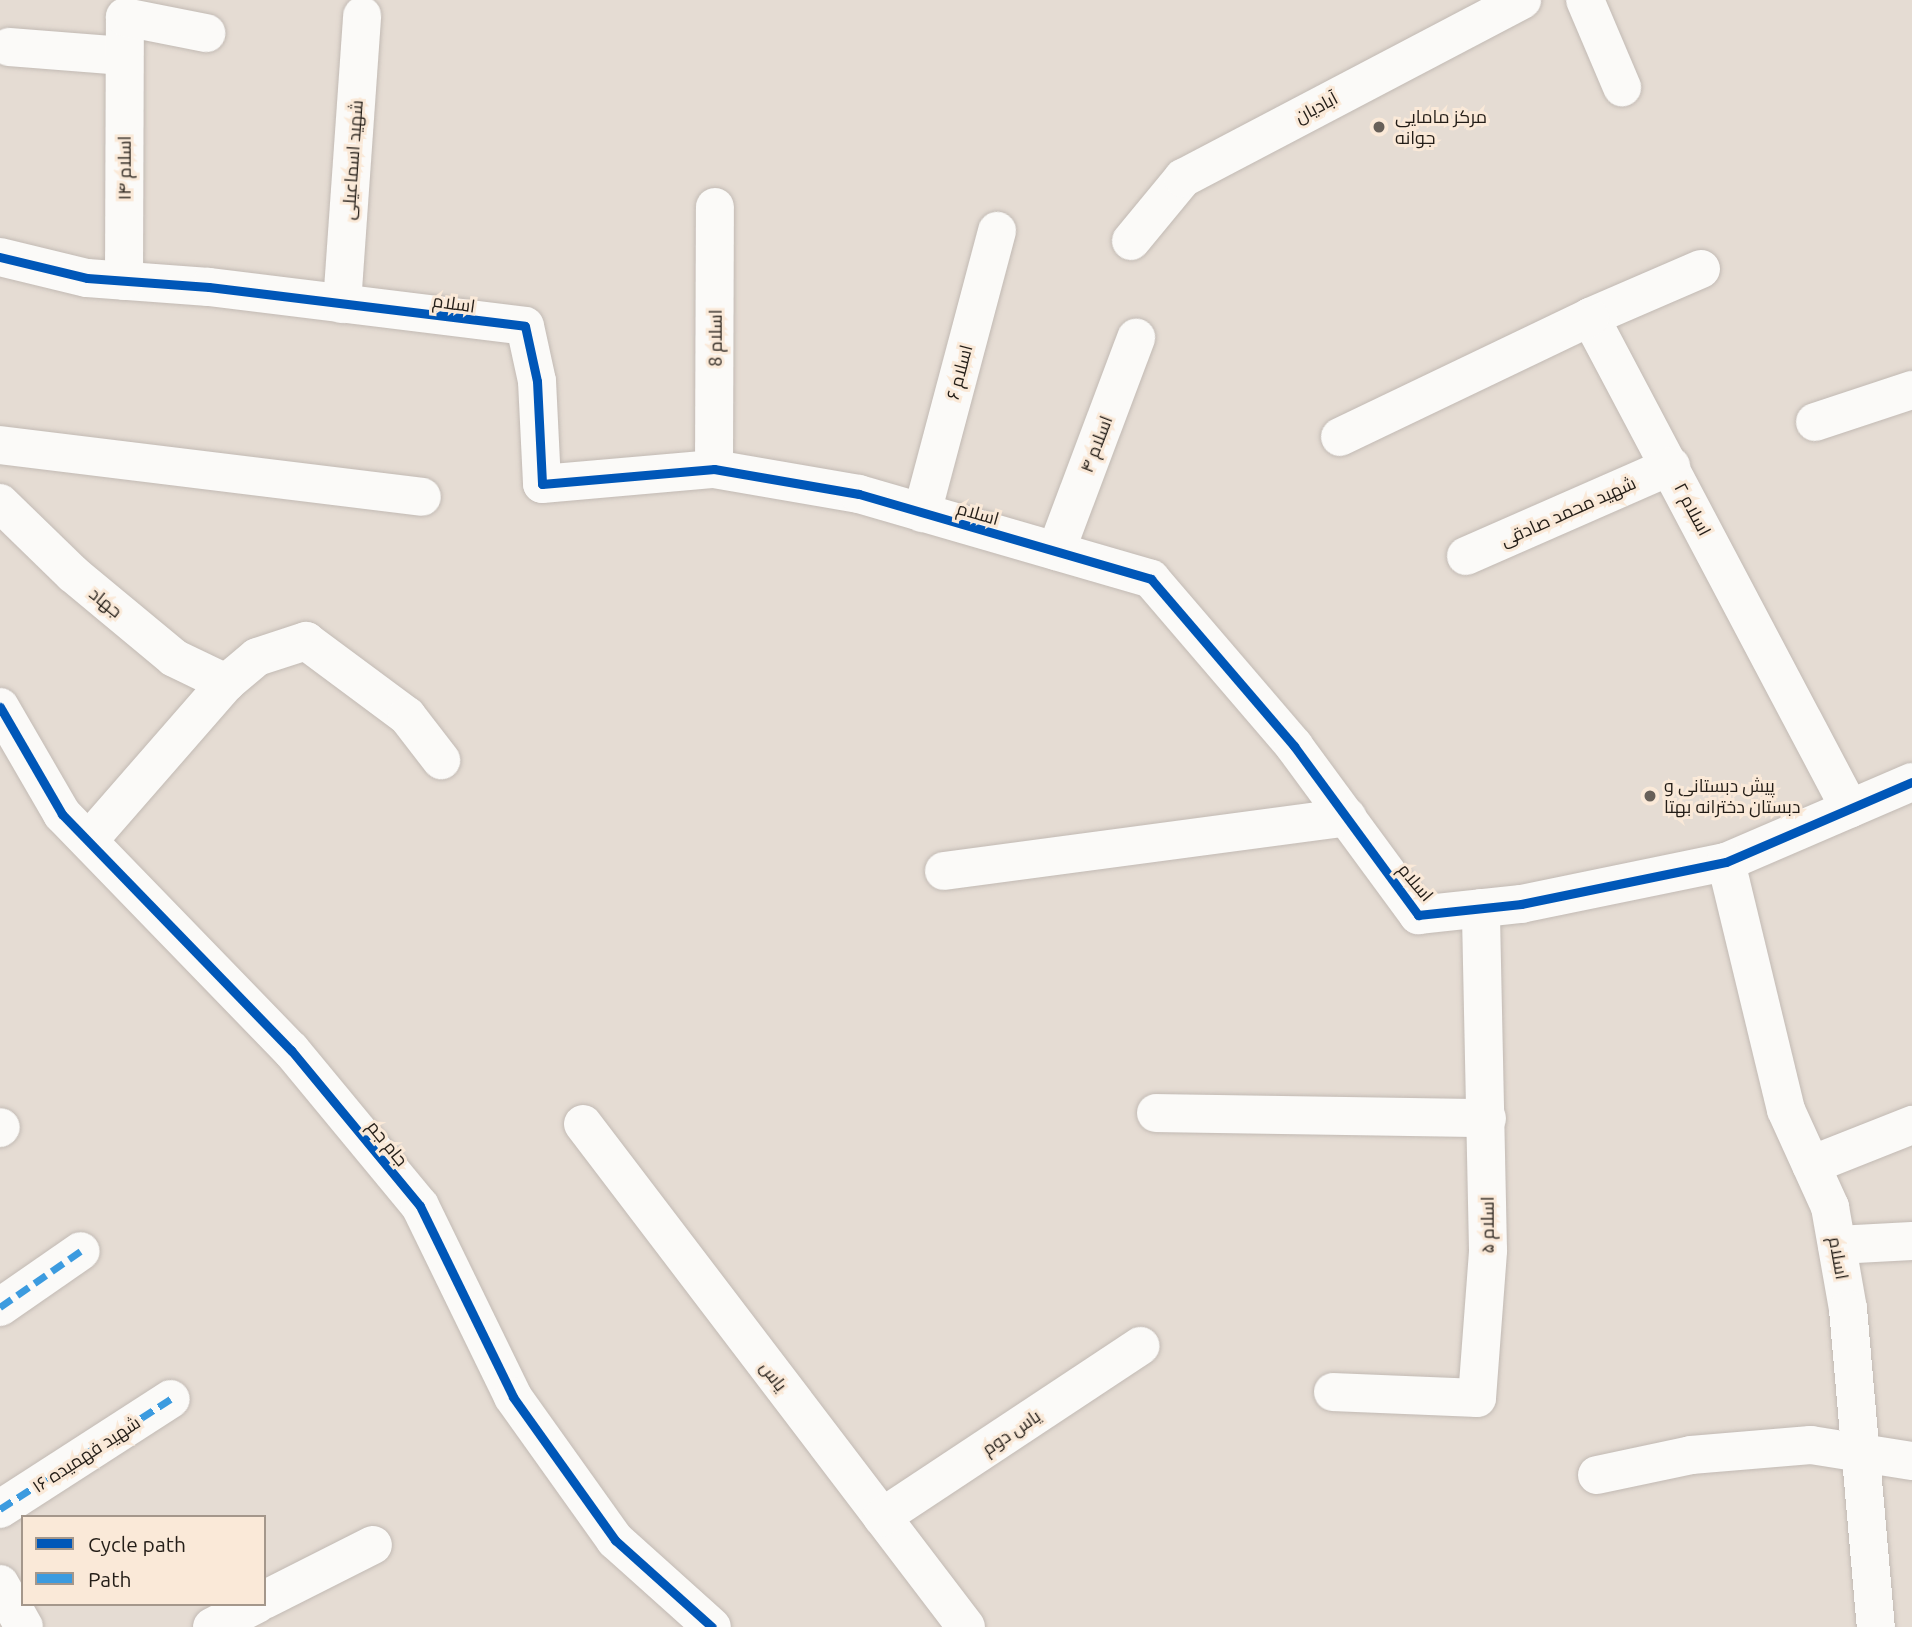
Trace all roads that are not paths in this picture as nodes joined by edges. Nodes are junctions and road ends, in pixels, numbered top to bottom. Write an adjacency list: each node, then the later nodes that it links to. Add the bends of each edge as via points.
1 (1522, 0): 10 (street, آبادیان, via 1183,178)
2 (1585, 0): 7 (street)
3 (362, 16): 14 (street, شهید اسماعیلی)
4 (206, 33): 6 (street, اسلام ۱۴, via 125,17)
5 (9, 47): 6 (street)
6 (124, 56): 13 (street, اسلام ۱۴)
7 (1622, 88)
8 (715, 207): 22 (street, اسلام 8)
9 (997, 231): 25 (street, اسلام ۶)
10 (1131, 241)
11 (0, 257): 13 (street, اسلام)
12 (1701, 269): 15 (street)
13 (124, 281): 14 (street, اسلام)
14 (342, 304): 22 (street, اسلام, via 525,326 537,381 542,484)
15 (1590, 317): 19 (street); 21 (street, اسلام ۲)
16 (1136, 338): 26 (street, اسلام ۴)
17 (1912, 390): 18 (street)
18 (1815, 422)
19 (1340, 437)
20 (0, 445): 23 (street)
21 (1671, 466): 27 (street, شهید محمد صادقی); 32 (street, اسلام ۲)
22 (714, 469): 25 (street, اسلام, via 859,494)
23 (422, 497)
24 (0, 503): 28 (street, جهاد, via 73,574 174,658)
25 (922, 513): 26 (street, اسلام)
26 (1056, 551): 33 (street, اسلام, via 1152,579)
27 (1466, 556)
28 (226, 683): 30 (street, via 257,656 306,641 407,716); 34 (street)
29 (0, 707): 34 (street, جام جم, via 62,814)
30 (441, 760)
31 (1912, 782): 32 (street, اسلام)
32 (1850, 809): 35 (street, اسلام)
33 (1347, 817): 36 (street); 37 (street, اسلام, via 1418,915)
34 (89, 840): 61 (street, جام جم, via 291,1050 420,1206 513,1397 615,1541)
35 (1726, 862): 37 (street, اسلام); 42 (street, اسلام, via 1786,1110)
36 (944, 871)
37 (1481, 908): 39 (street, اسلام ۵)
38 (1156, 1113): 39 (street)
39 (1487, 1118): 48 (street, اسلام ۵, via 1488,1250 1477,1398)
40 (583, 1124): 54 (street, یاس)
41 (1912, 1125): 42 (street)
42 (1811, 1165): 44 (street, اسلام, via 1830,1208)
43 (1912, 1241): 44 (street)
44 (1837, 1245): 50 (street, اسلام)
45 (81, 1251): 46 (street)
46 (0, 1307)
47 (1140, 1346): 54 (street, یاس دوم)
48 (1333, 1392)
49 (171, 1399): 53 (street, شهید فهمیده ۱۶)
50 (1863, 1454): 51 (street); 52 (street, via 1811,1445 1691,1455); 63 (street, اسلام)
51 (1912, 1461)
52 (1597, 1475)
53 (0, 1509)
54 (882, 1517): 62 (street, یاس)
55 (373, 1545): 57 (street)
56 (0, 1584): 59 (street)
57 (266, 1599)
58 (253, 1606): 60 (street)
59 (24, 1627)
60 (212, 1627)
61 (712, 1627)
62 (966, 1627)
63 (1876, 1627)

